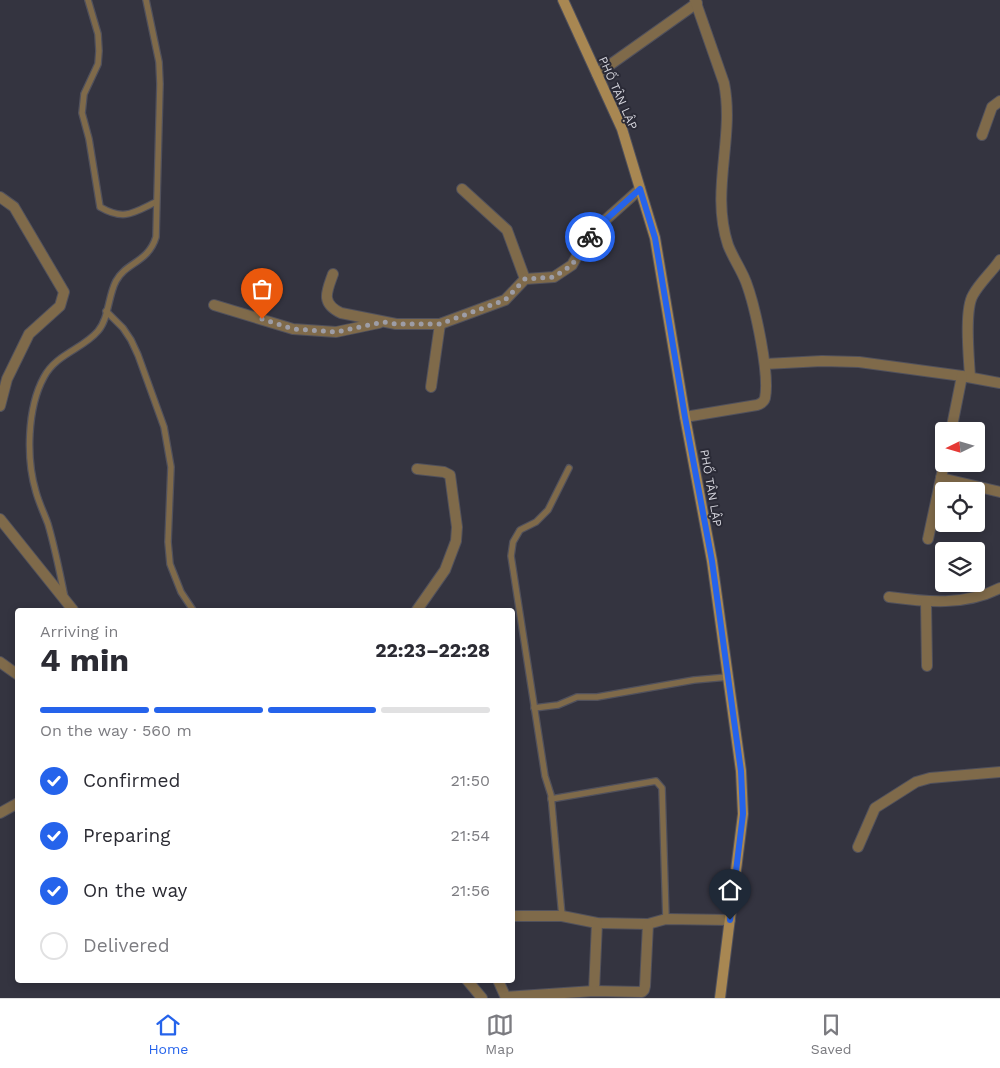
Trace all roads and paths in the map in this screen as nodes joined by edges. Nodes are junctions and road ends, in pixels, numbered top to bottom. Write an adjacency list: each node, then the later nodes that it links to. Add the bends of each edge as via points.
1 (88, 0): 11 (lane, via 98,34 99,51 98,64 84,94 82,113 100,208 112,214 128,215)
2 (146, 0): 11 (lane, via 160,84)
3 (563, 0): 5 (main road, PHỐ TÂN LẬP)
4 (696, 2): 5 (street); 19 (street, via 727,97 728,124 721,191 726,234 731,252 748,285)
5 (597, 74): 9 (main road, PHỐ TÂN LẬP, via 622,129)
6 (1000, 101): 7 (street, via 992,107)
7 (982, 135)
8 (462, 189): 14 (street, via 507,230)
9 (640, 189): 14 (street, via 602,223 572,265 554,277); 24 (main road, PHỐ TÂN LẬP, via 655,238)
10 (0, 196): 23 (street, via 14,207 64,292 60,306 30,334 7,379)
11 (156, 202): 16 (lane, via 158,224 154,243 145,256 118,277)
12 (1000, 260): 20 (street, via 971,299)
13 (333, 274): 17 (street, via 326,299 333,310)
14 (525, 279): 18 (street, via 505,300)
15 (214, 305): 17 (street, via 293,329 336,332)
16 (106, 311): 36 (lane, via 102,326 47,371 38,392 29,432 34,486 48,524); 37 (lane, via 122,328 138,355 164,427 171,467 170,564)
17 (383, 322): 18 (street)
18 (440, 324): 22 (street)
19 (765, 364): 20 (street, via 849,362); 24 (street, via 761,404)
20 (966, 377): 21 (street); 25 (street)
21 (1000, 383)
22 (431, 387)
23 (0, 406)
24 (685, 417): 42 (main road, PHỐ TÂN LẬP, via 712,561)
25 (954, 422)
26 (417, 468): 38 (street, via 450,475 458,534 447,565)
27 (569, 468): 43 (lane, via 548,510 536,522 520,530 513,542 511,556)
28 (942, 472): 29 (street)
29 (941, 478): 30 (street); 32 (street)
30 (1000, 492)
31 (0, 519): 36 (street)
32 (928, 539)
33 (1000, 588): 35 (street, via 973,599)
34 (889, 597): 35 (street)
35 (926, 602): 40 (street)
36 (70, 607)
37 (192, 608)
38 (418, 608)
39 (0, 662): 41 (street)
40 (927, 666)
41 (15, 672)
42 (728, 677): 43 (lane, via 597,697 576,697 558,706); 52 (main road, PHỐ TÂN LẬP, via 741,771 743,814)
43 (534, 708): 45 (lane)
44 (1000, 772): 48 (street, via 916,782 875,808)
45 (551, 799): 50 (lane); 51 (lane, via 656,781 662,788)
46 (15, 805): 47 (street)
47 (0, 813)
48 (858, 848)
49 (515, 916): 50 (street)
50 (562, 916): 53 (street)
51 (666, 919): 52 (street); 54 (street)
52 (730, 920): 60 (main road, PHỐ TÂN LẬP)
53 (597, 923): 54 (street); 57 (street)
54 (648, 924): 57 (street, via 644,990 639,993)
55 (470, 983): 59 (street)
56 (499, 983): 58 (street)
57 (594, 991): 58 (street)
58 (506, 997)
59 (482, 998)
60 (720, 998)

